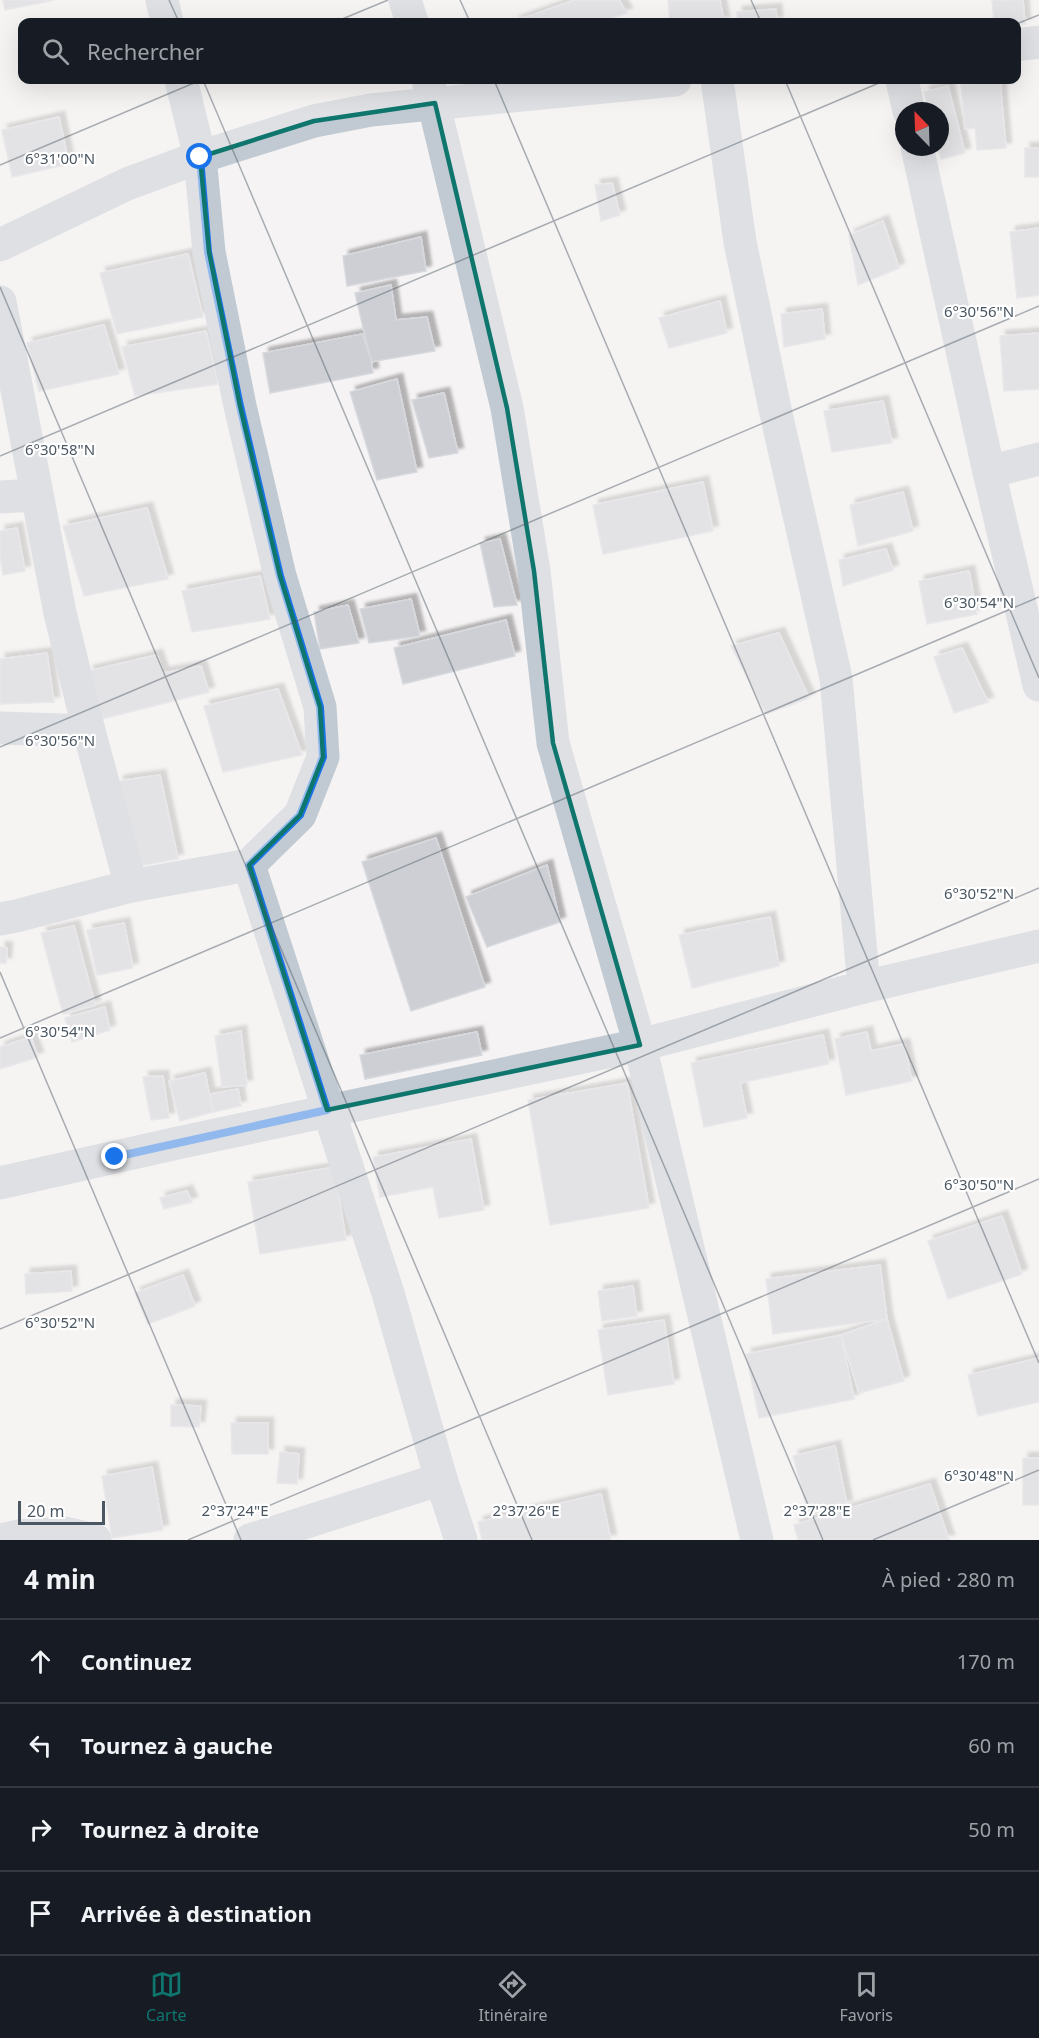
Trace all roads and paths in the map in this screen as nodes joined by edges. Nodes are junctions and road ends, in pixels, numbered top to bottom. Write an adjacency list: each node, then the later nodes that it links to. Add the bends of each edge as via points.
1 (162, 0): 3 (street)
2 (405, 0): 4 (street)
3 (166, 18)
4 (411, 18)
5 (1039, 42): 6 (street)
6 (1021, 44)
7 (182, 84): 14 (street)
8 (586, 84): 11 (street)
9 (718, 84): 28 (street, via 740,242 836,678)
10 (903, 84): 12 (street)
11 (431, 91): 14 (street, via 371,110 314,121); 29 (street, via 507,408 534,571 553,743)
12 (907, 102)
13 (919, 156): 18 (street)
14 (200, 157): 15 (street, via 127,184); 24 (street, via 208,252 240,406 280,576 320,707 323,757 300,815)
15 (0, 245)
16 (0, 302): 19 (street)
17 (1039, 459): 18 (street)
18 (989, 472): 21 (street)
19 (36, 495): 20 (street); 23 (street)
20 (0, 497)
21 (1039, 685)
22 (0, 728): 23 (street)
23 (89, 730): 25 (street)
24 (249, 865): 25 (street); 30 (street)
25 (131, 886): 26 (street)
26 (0, 919)
27 (1039, 946): 28 (street)
28 (864, 987): 29 (street)
29 (640, 1045): 30 (street); 37 (street)
30 (327, 1110): 31 (street); 32 (street, via 388,1293)
31 (0, 1183)
32 (441, 1479): 35 (street); 36 (street)
33 (0, 1540): 34 (street, via 65,1533)
34 (95, 1540)
35 (249, 1540)
36 (461, 1540)
37 (757, 1540)

